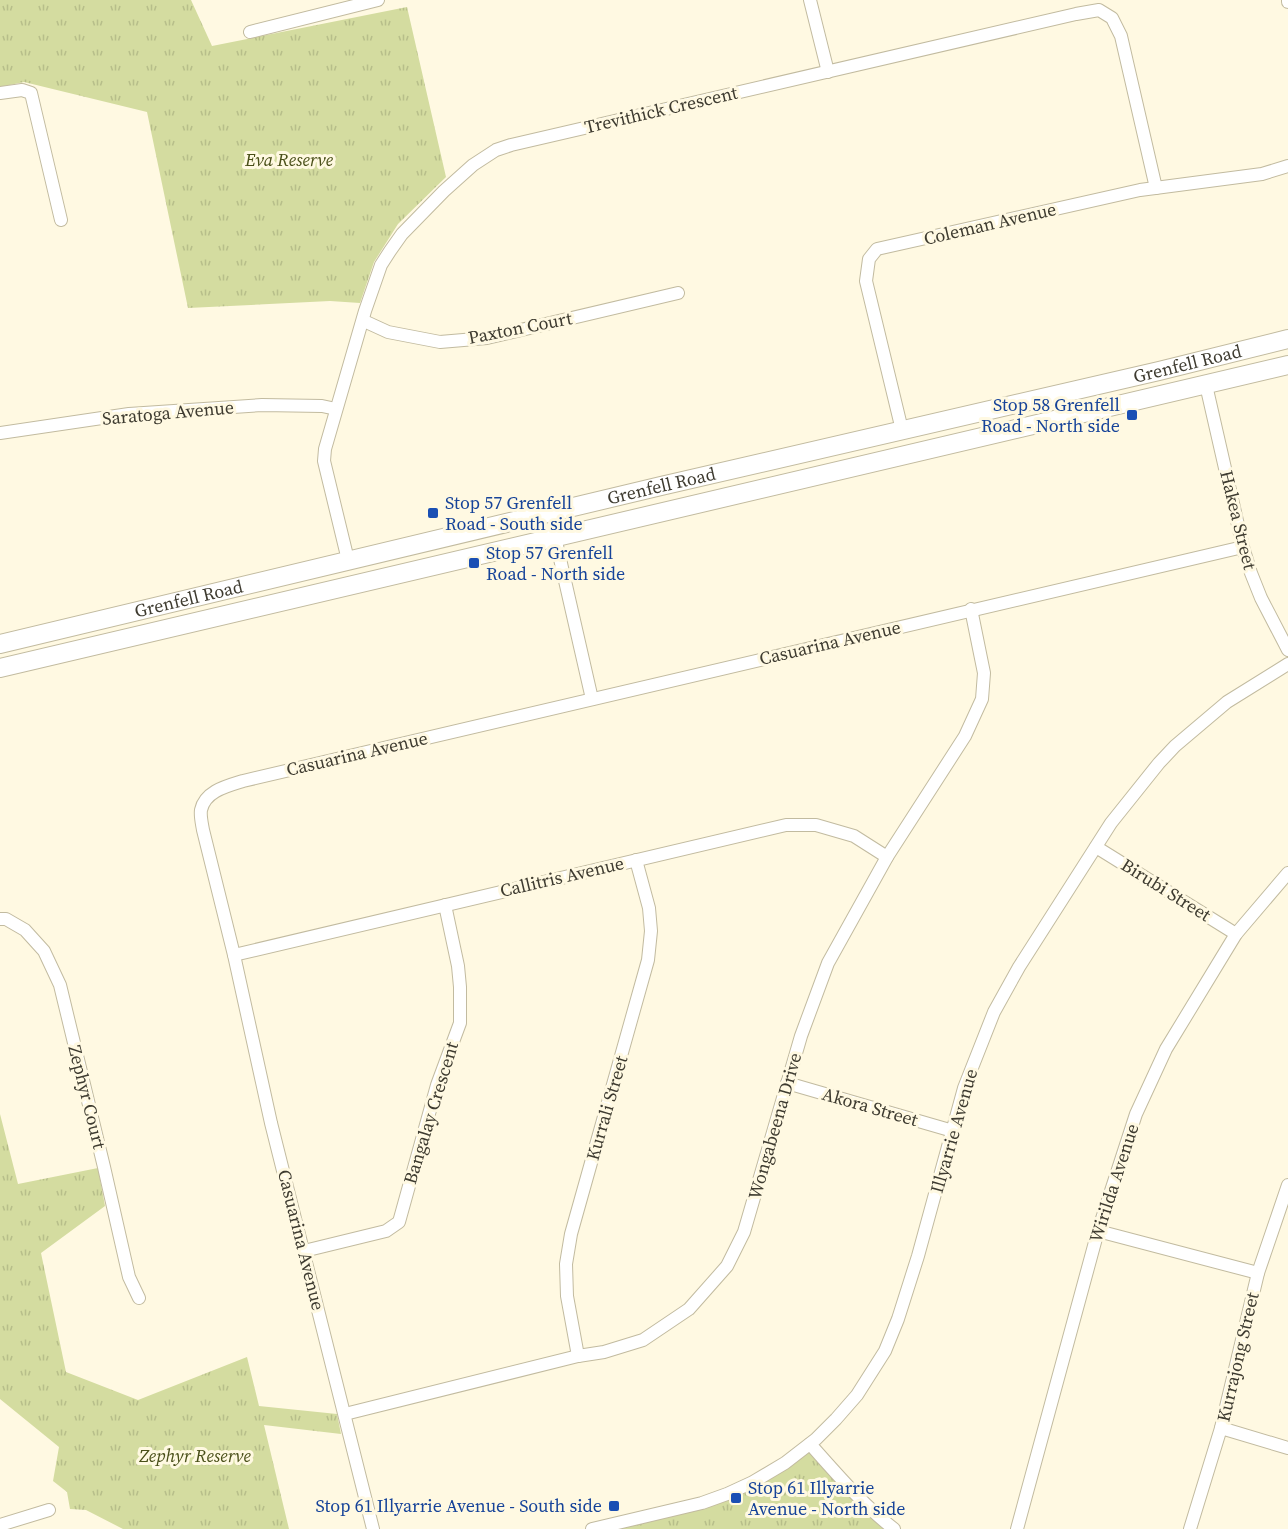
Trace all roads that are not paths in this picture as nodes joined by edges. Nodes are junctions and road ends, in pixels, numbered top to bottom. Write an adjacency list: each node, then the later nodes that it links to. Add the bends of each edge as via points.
1 (378, 0): 3 (street)
2 (810, 0): 4 (street)
3 (250, 32)
4 (828, 72): 7 (street, Trevithick Crescent, via 1099,10 1112,18 1121,36); 10 (street, Trevithick Crescent, via 511,145 491,153 444,191 402,234 381,266)
5 (0, 93): 8 (street, via 31,93)
6 (1288, 166): 7 (street, Coleman Avenue, via 1262,174)
7 (1156, 188): 15 (street, Coleman Avenue, via 877,249 869,259 866,281)
8 (61, 220)
9 (678, 293): 10 (street, Paxton Court, via 487,338 440,342 388,332)
10 (364, 321): 14 (street, Trevithick Crescent)
11 (1288, 339): 15 (main road, Grenfell Road)
12 (1288, 365): 13 (main road, Grenfell Road)
13 (1206, 385): 17 (main road, Grenfell Road); 20 (street, Hakea Street)
14 (336, 409): 16 (street, Saratoga Avenue, via 262,405 129,414); 21 (street, Trevithick Crescent, via 324,461)
15 (902, 430): 17 (main road); 18 (main road, Grenfell Road)
16 (0, 433)
17 (908, 454): 19 (main road, Grenfell Road)
18 (550, 512): 19 (main road); 21 (main road, Grenfell Road)
19 (555, 537): 22 (main road, Grenfell Road); 28 (street)
20 (1243, 547): 23 (street, Casuarina Avenue); 25 (street, Hakea Street, via 1261,598)
21 (348, 560): 22 (main road); 24 (main road, Grenfell Road)
22 (353, 584): 27 (main road, Grenfell Road)
23 (971, 609): 28 (street, Casuarina Avenue); 30 (street, Wongabeena Drive, via 984,673 982,699 965,736)
24 (0, 644)
25 (1288, 650)
26 (1288, 664): 29 (street, Illyarrie Avenue, via 1227,702 1175,746)
27 (0, 668)
28 (592, 699): 36 (street, Casuarina Avenue, via 243,780 209,796 201,811 203,830)
29 (1095, 847): 35 (street, Birubi Street); 38 (street, Illyarrie Avenue, via 994,1012 964,1088)
30 (887, 856): 31 (street, Callitris Avenue, via 854,836 816,825 786,825); 37 (street, Wongabeena Drive, via 828,963)
31 (636, 860): 33 (street, Callitris Avenue); 44 (street, Kurrali Street, via 649,908 648,960 571,1234 566,1264 567,1296)
32 (1288, 873): 35 (street, Wirilda Avenue)
33 (446, 905): 36 (street, Callitris Avenue); 41 (street, Bangalay Crescent, via 458,966 460,1023 437,1085 399,1222 386,1231)
34 (0, 919): 43 (street, Zephyr Court, via 25,930 44,951 60,985 129,1277)
35 (1236, 934): 40 (street, Wirilda Avenue, via 1166,1049 1136,1114)
36 (234, 955): 41 (street, Casuarina Avenue)
37 (787, 1083): 38 (street, Akora Street); 44 (street, Wongabeena Drive, via 744,1232 727,1266 688,1309 643,1340)
38 (953, 1131): 47 (street, Illyarrie Avenue, via 918,1256 885,1351 857,1395)
39 (1288, 1185): 42 (street, Kurrajong Street)
40 (1098, 1231): 42 (street); 54 (street, Wirilda Avenue)
41 (304, 1251): 45 (street, Casuarina Avenue)
42 (1258, 1273): 46 (street, Kurrajong Street)
43 (139, 1298)
44 (578, 1356): 45 (street, Wongabeena Drive)
45 (345, 1414): 51 (street, Casuarina Avenue)
46 (1221, 1428): 48 (street); 55 (street, Kurrajong Street)
47 (810, 1444): 52 (street, Illyarrie Avenue, via 785,1463 727,1494); 53 (street)
48 (1288, 1448)
49 (49, 1510): 50 (street)
50 (0, 1526)
51 (373, 1529)
52 (592, 1529)
53 (894, 1529)
54 (1017, 1529)
55 (1190, 1529)

